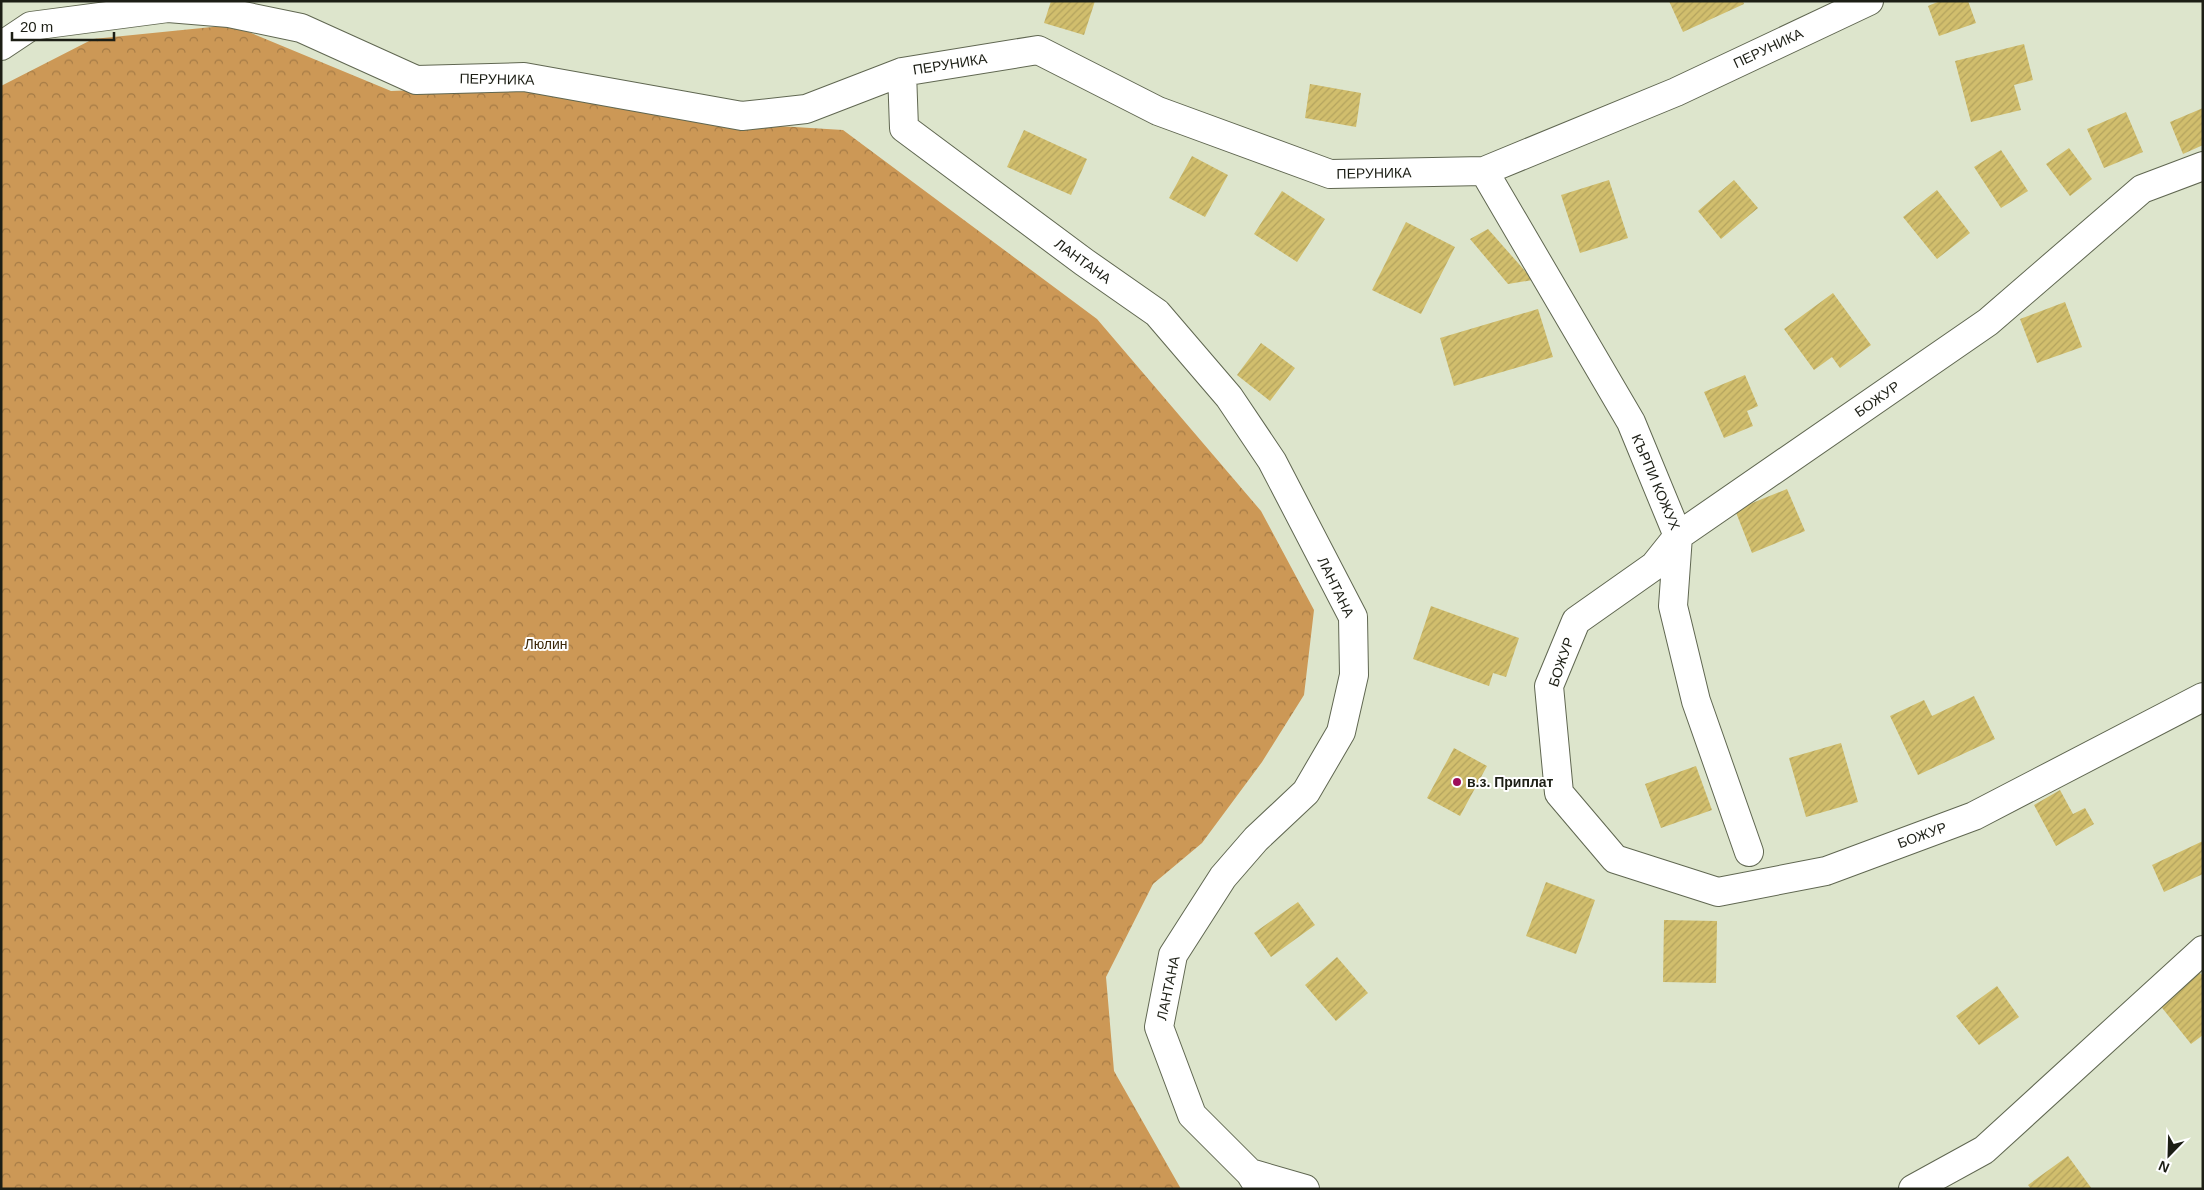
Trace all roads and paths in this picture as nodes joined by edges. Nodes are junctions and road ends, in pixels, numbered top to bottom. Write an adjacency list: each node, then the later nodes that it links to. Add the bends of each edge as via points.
1 (1869, 1): 5 (street, ПЕРУНИКА, via 1676,92)
2 (1, 46): 3 (street, ПЕРУНИКА, via 31,26 168,8 229,13 301,28 416,80 524,77 742,116 806,109)
3 (902, 72): 5 (street, ПЕРУНИКА, via 1038,50 1158,111 1330,174); 10 (street, ЛАНТАНА, via 904,128 1157,313 1229,397 1272,461 1353,618 1354,675 1341,732 1306,792 1256,839 1223,876 1173,955 1159,1027 1192,1115)
4 (2203, 166): 6 (street, БОЖУР, via 2142,189 1988,322)
5 (1484, 171): 6 (street, КЪРПИ КОЖУХ, via 1631,422)
6 (1678, 536): 7 (street, БОЖУР, via 1654,566 1576,621 1549,686 1559,793 1614,859 1708,889 1718,892 1826,871 1974,816); 8 (street, КЪРПИ КОЖУХ, via 1673,606 1696,701)
7 (2203, 697)
8 (1749, 852)
9 (2203, 950): 12 (street, via 1984,1150)
10 (1255, 1181): 11 (street)
11 (1305, 1189)
12 (1913, 1189)

